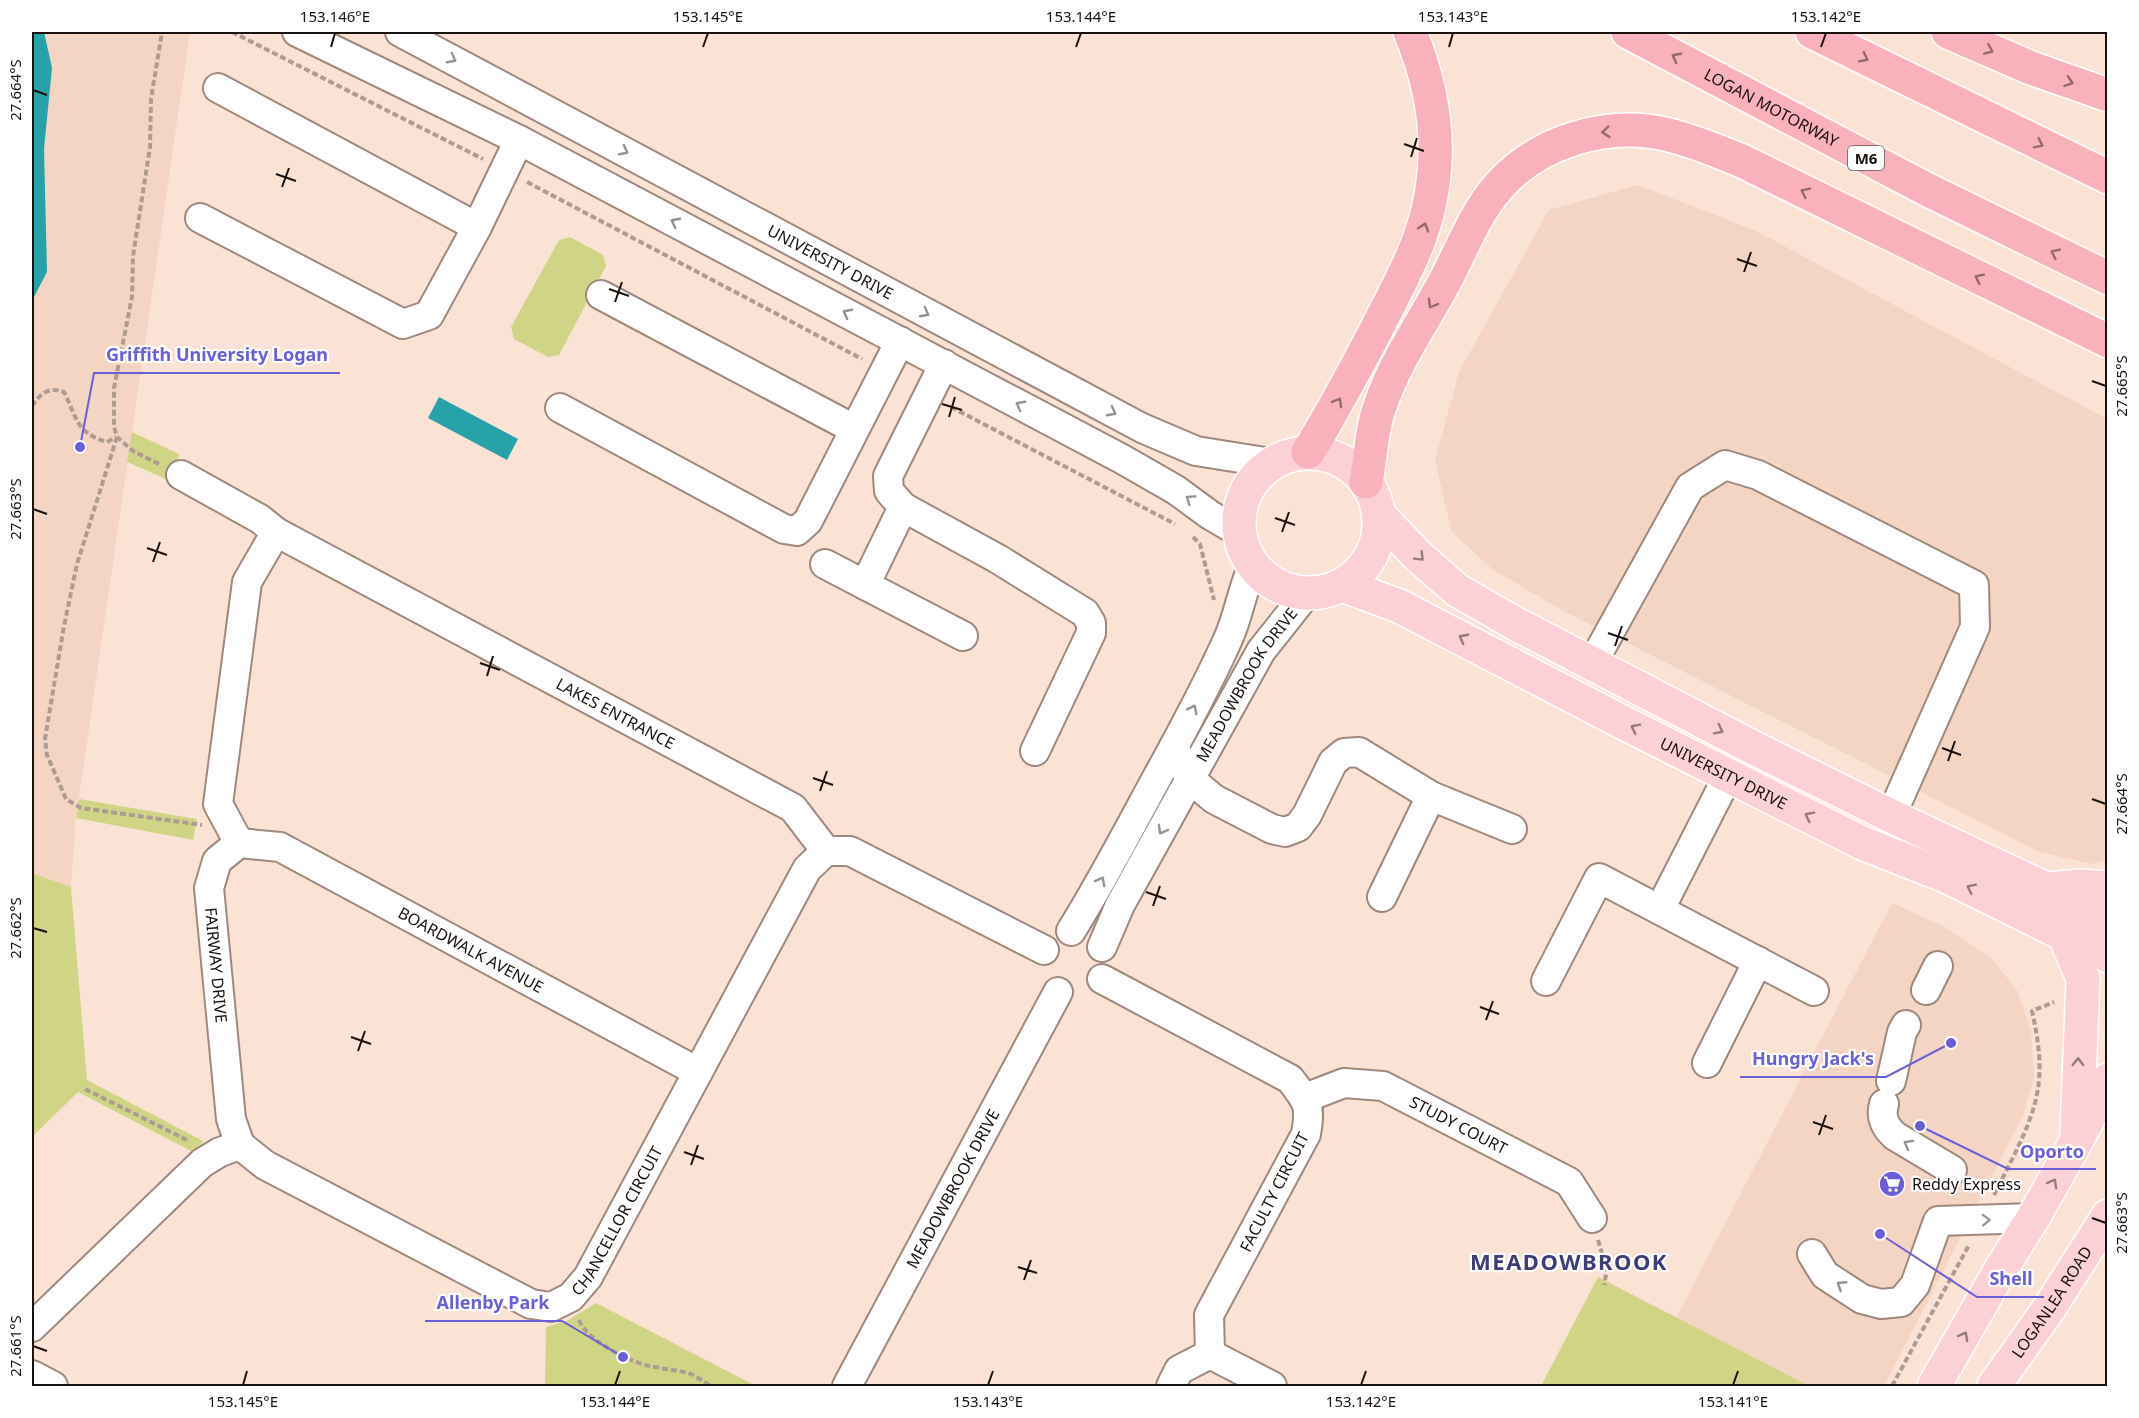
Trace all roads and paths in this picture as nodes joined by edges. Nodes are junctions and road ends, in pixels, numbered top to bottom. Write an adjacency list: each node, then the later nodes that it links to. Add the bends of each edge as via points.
1 (162, 32): 28 (path, via 133,256 132,297 114,388)
2 (232, 32): 14 (path)
3 (297, 32): 10 (street)
4 (338, 32): 10 (street)
5 (400, 32): 30 (street, UNIVERSITY DRIVE, one-way to 30, via 1142,428 1196,452)
6 (1410, 32): 29 (highway, one-way to 6, via 1408,267 1429,209 1436,131 1431,93)
7 (1628, 32): 18 (highway, LOGAN MOTORWAY / M6, one-way to 7, via 1926,189)
8 (1812, 32): 15 (highway, one-way to 15)
9 (1948, 32): 12 (highway, one-way to 12, via 2031,68)
10 (403, 84): 13 (street)
11 (218, 88): 17 (street)
12 (2108, 95)
13 (519, 140): 14 (street); 21 (street, one-way to 13)
14 (506, 170): 17 (street); 23 (path)
15 (2108, 177)
16 (200, 218): 17 (street, via 403,324 429,315)
17 (477, 227)
18 (2108, 278)
19 (601, 295): 27 (street)
20 (2108, 340): 32 (highway, one-way to 32, via 1715,150 1664,134 1622,130 1596,133 1531,158 1498,186 1481,211 1385,390 1378,409)
21 (900, 341): 22 (street); 23 (street)
22 (944, 364): 24 (street); 37 (street, one-way to 22, via 1122,459)
23 (885, 371): 27 (street)
24 (928, 395): 33 (street, via 888,476 889,490); 35 (path)
25 (32, 406): 28 (path, via 48,390 58,389 64,393 83,431 106,442)
26 (560, 408): 27 (street, via 784,529 797,531 808,521)
27 (854, 429)
28 (117, 437): 31 (path, via 133,452); 54 (path, via 77,564 45,739 47,755 66,799 81,808 220,828)
29 (1308, 452): 30 (main road); 32 (main road, via 1330,456 1350,466)
30 (1271, 463): 37 (main road, via 1245,493 1239,512)
31 (181, 475): 36 (street, LAKES ENTRANCE)
32 (1366, 482): 34 (main road)
33 (903, 507): 41 (street); 48 (street, via 1008,565 1085,613 1091,623 1091,633)
34 (1379, 515): 42 (main road, via 1379,536 1372,556 1359,573); 46 (main road, one-way to 46, via 1457,590)
35 (1185, 529)
36 (276, 532): 54 (street, via 247,582 218,804); 55 (street, LAKES ENTRANCE, via 793,808)
37 (1239, 532): 40 (main road)
38 (1192, 536): 44 (path, via 1200,544)
39 (825, 564): 41 (street)
40 (1253, 566): 43 (main road, via 1286,590); 47 (street, MEADOWBROOK DRIVE, one-way to 40, via 1227,641)
41 (865, 585): 45 (street)
42 (1342, 585): 43 (main road); 49 (main road, UNIVERSITY DRIVE, one-way to 42, via 1440,626)
43 (1307, 593): 50 (street, MEADOWBROOK DRIVE, via 1261,651)
44 (1214, 600)
45 (963, 636)
46 (1592, 664): 52 (main road, one-way to 52); 52 (street, via 1690,487 1725,465 1758,475 1892,543 1974,585 1975,627)
47 (1174, 747): 50 (street, MEADOWBROOK DRIVE); 61 (street, MEADOWBROOK DRIVE, one-way to 47)
48 (1035, 751)
49 (1728, 776): 59 (street); 62 (main road, UNIVERSITY DRIVE, one-way to 49, via 1948,877 1862,843)
50 (1190, 779): 51 (street, via 1214,799 1285,832 1298,827 1307,815 1333,762 1344,753 1359,752); 63 (street, MEADOWBROOK DRIVE, one-way to 63, via 1120,905)
51 (1431, 796): 53 (street); 58 (street)
52 (1891, 816): 57 (main road)
53 (1512, 829)
54 (239, 843): 74 (street, BOARDWALK AVENUE, via 280,847); 79 (street, FAIRWAY DRIVE, via 217,861 209,888 231,1119)
55 (826, 851): 64 (street, via 850,851); 74 (street, CHANCELLOR CIRCUIT, via 807,869)
56 (2108, 888): 57 (main road)
57 (2046, 889): 60 (main road)
58 (1382, 897)
59 (1660, 909): 66 (street); 68 (street, via 1599,878)
60 (2108, 922)
61 (1071, 931): 63 (street, via 1093,937); 64 (street, MEADOWBROOK DRIVE, via 1058,935)
62 (2064, 934): 65 (main road, UNIVERSITY DRIVE); 72 (main road, via 2083,979)
63 (1102, 947): 67 (street, MEADOWBROOK DRIVE, via 1106,957)
64 (1044, 950): 70 (street, via 1042,971)
65 (2108, 956)
66 (1758, 961): 69 (street); 73 (street)
67 (1102, 979): 70 (street, via 1097,987 1080,995); 77 (street, via 1290,1079)
68 (1546, 981)
69 (1814, 991)
70 (1058, 992): 93 (street, MEADOWBROOK DRIVE)
71 (1920, 1000): 80 (street, one-way to 71, via 1895,1136 1883,1119 1902,1032)
72 (2083, 1001): 78 (main road, one-way to 72); 84 (path, via 2060,1000 2032,1011 2038,1039 2039,1081 2029,1122)
73 (1707, 1063)
74 (698, 1072): 87 (street, CHANCELLOR CIRCUIT, via 588,1277)
75 (2108, 1080): 78 (main road)
76 (85, 1089): 79 (path, via 196,1145)
77 (1305, 1098): 82 (street, STUDY COURT, via 1344,1083 1383,1086 1569,1182); 89 (street, FACULTY CIRCUIT, via 1310,1112 1306,1134 1209,1315)
78 (2076, 1142): 83 (main road, one-way to 78)
79 (230, 1148): 87 (street, CHANCELLOR CIRCUIT, via 531,1304 551,1307); 88 (street, via 202,1162)
80 (1952, 1170)
81 (2108, 1216): 98 (main road, LOGANLEA ROAD)
82 (1592, 1218): 86 (path, via 1607,1270)
83 (2033, 1218): 84 (street, one-way to 83); 97 (main road, one-way to 83)
84 (1982, 1220): 85 (street, one-way to 85, via 1938,1221 1915,1285 1901,1302 1881,1304 1862,1299 1825,1275); 96 (path)
85 (1812, 1254)
86 (1604, 1286)
87 (571, 1297): 92 (path, via 580,1325 596,1341 646,1365 692,1375)
88 (32, 1327)
89 (1210, 1354): 94 (street, via 1179,1370); 95 (street)
90 (32, 1375): 91 (street)
91 (53, 1386)
92 (711, 1386)
93 (847, 1386)
94 (1171, 1386)
95 (1272, 1386)
96 (1892, 1386)
97 (1934, 1386)
98 (1994, 1386)

